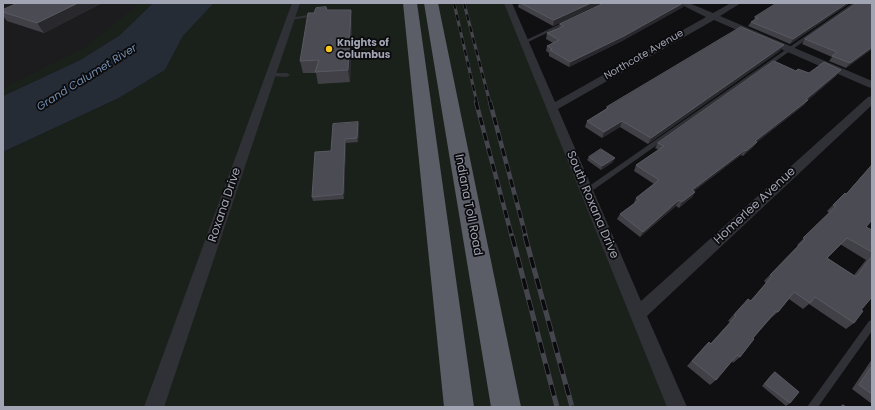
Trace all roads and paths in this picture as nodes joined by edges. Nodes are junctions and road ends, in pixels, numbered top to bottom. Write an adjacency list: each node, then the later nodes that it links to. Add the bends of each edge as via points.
1 (296, 3): 10 (street, Roxana Drive)
2 (410, 3): 23 (highway)
3 (431, 3): 24 (highway, Indiana Toll Road)
4 (508, 3): 12 (street, South Roxana Drive)
5 (682, 3): 9 (street)
6 (737, 3): 9 (street, Northcote Avenue)
7 (856, 3): 13 (lane)
8 (314, 15): 10 (lane)
9 (713, 16): 13 (street); 18 (street, Northcote Avenue)
10 (290, 19): 14 (street, Roxana Drive)
11 (574, 19): 12 (lane)
12 (524, 42): 18 (street, South Roxana Drive)
13 (790, 49): 16 (street); 19 (lane)
14 (270, 75): 15 (lane); 22 (street, Roxana Drive)
15 (287, 75)
16 (872, 84)
17 (872, 99): 20 (street, Homerlee Avenue)
18 (552, 108): 19 (street, South Roxana Drive)
19 (587, 191): 20 (street, South Roxana Drive)
20 (638, 314): 25 (street, South Roxana Drive)
21 (872, 324): 26 (lane)
22 (154, 407)
23 (459, 407)
24 (506, 407)
25 (677, 407)
26 (812, 407)

